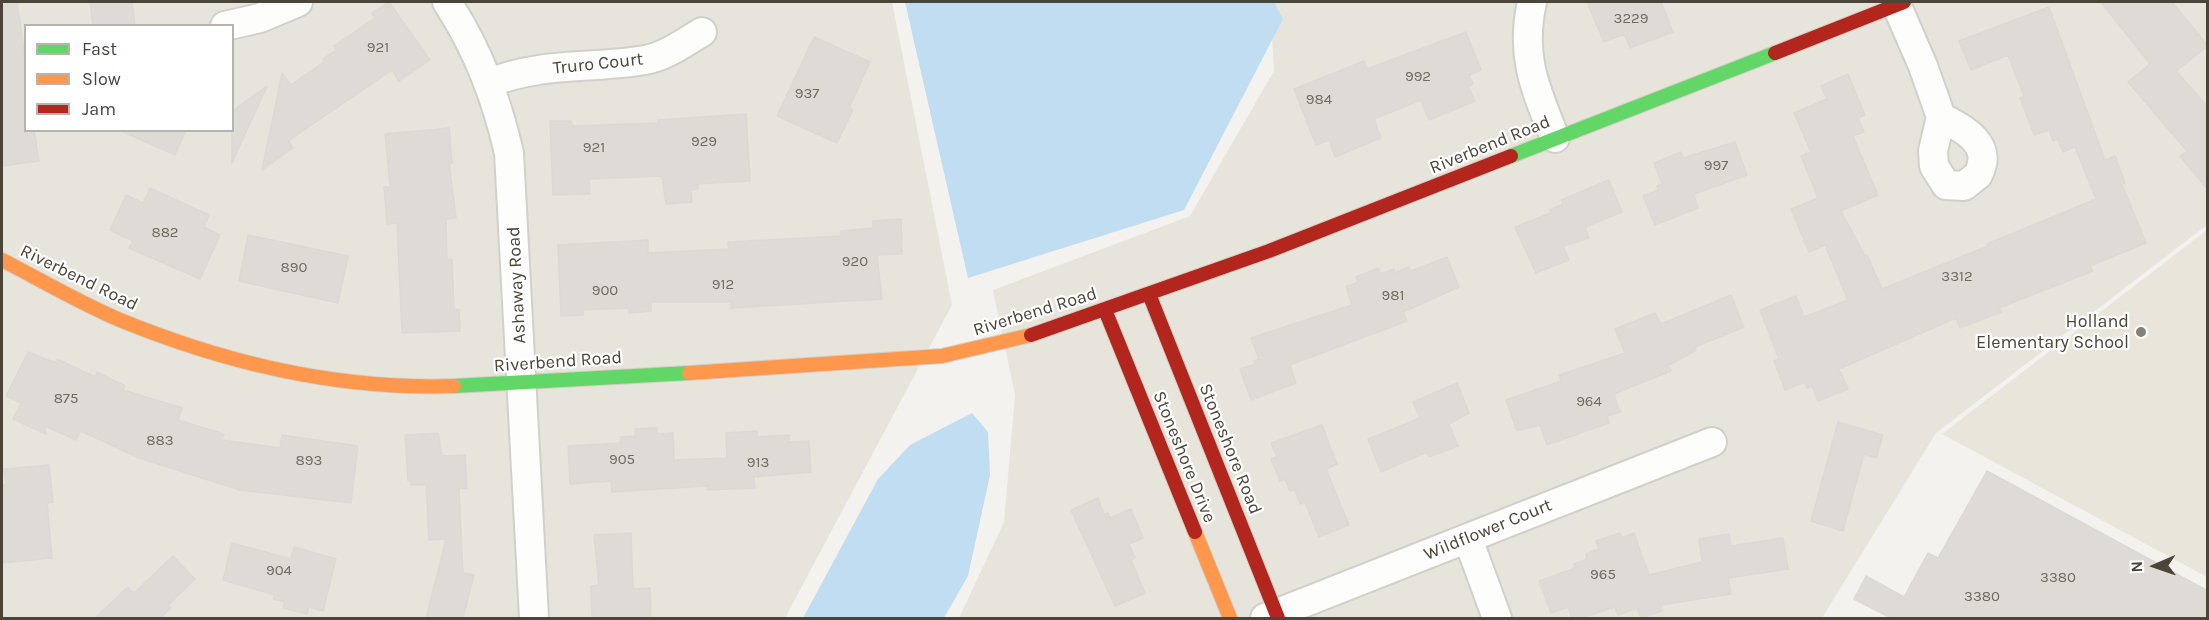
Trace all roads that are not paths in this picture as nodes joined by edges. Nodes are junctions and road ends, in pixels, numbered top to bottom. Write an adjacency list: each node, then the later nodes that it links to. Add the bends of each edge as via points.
1 (298, 2): 5 (street)
2 (447, 2): 7 (street, Ashaway Road, via 468,35)
3 (1533, 2): 9 (street, via 1526,49 1531,79)
4 (1900, 3): 8 (street); 9 (street, Riverbend Road)
5 (234, 24)
6 (702, 32): 7 (street, Truro Court, via 673,51 646,60 530,71)
7 (490, 83): 13 (street, Ashaway Road, via 509,153)
8 (1941, 117)
9 (1556, 138): 11 (street, Riverbend Road)
10 (2, 260): 13 (street, Riverbend Road, via 118,319 196,349 277,370 354,382 431,387)
11 (1149, 294): 12 (street, Riverbend Road); 16 (street, Stoneshore Road)
12 (1105, 310): 13 (street, Riverbend Road, via 1001,344 942,356); 18 (street, Stoneshore Drive)
13 (523, 384): 17 (street, Ashaway Road)
14 (1712, 442): 15 (street, Wildflower Court)
15 (1468, 539): 16 (street, Wildflower Court); 19 (street)
16 (1273, 617)
17 (534, 618)
18 (1230, 618)
19 (1497, 618)

